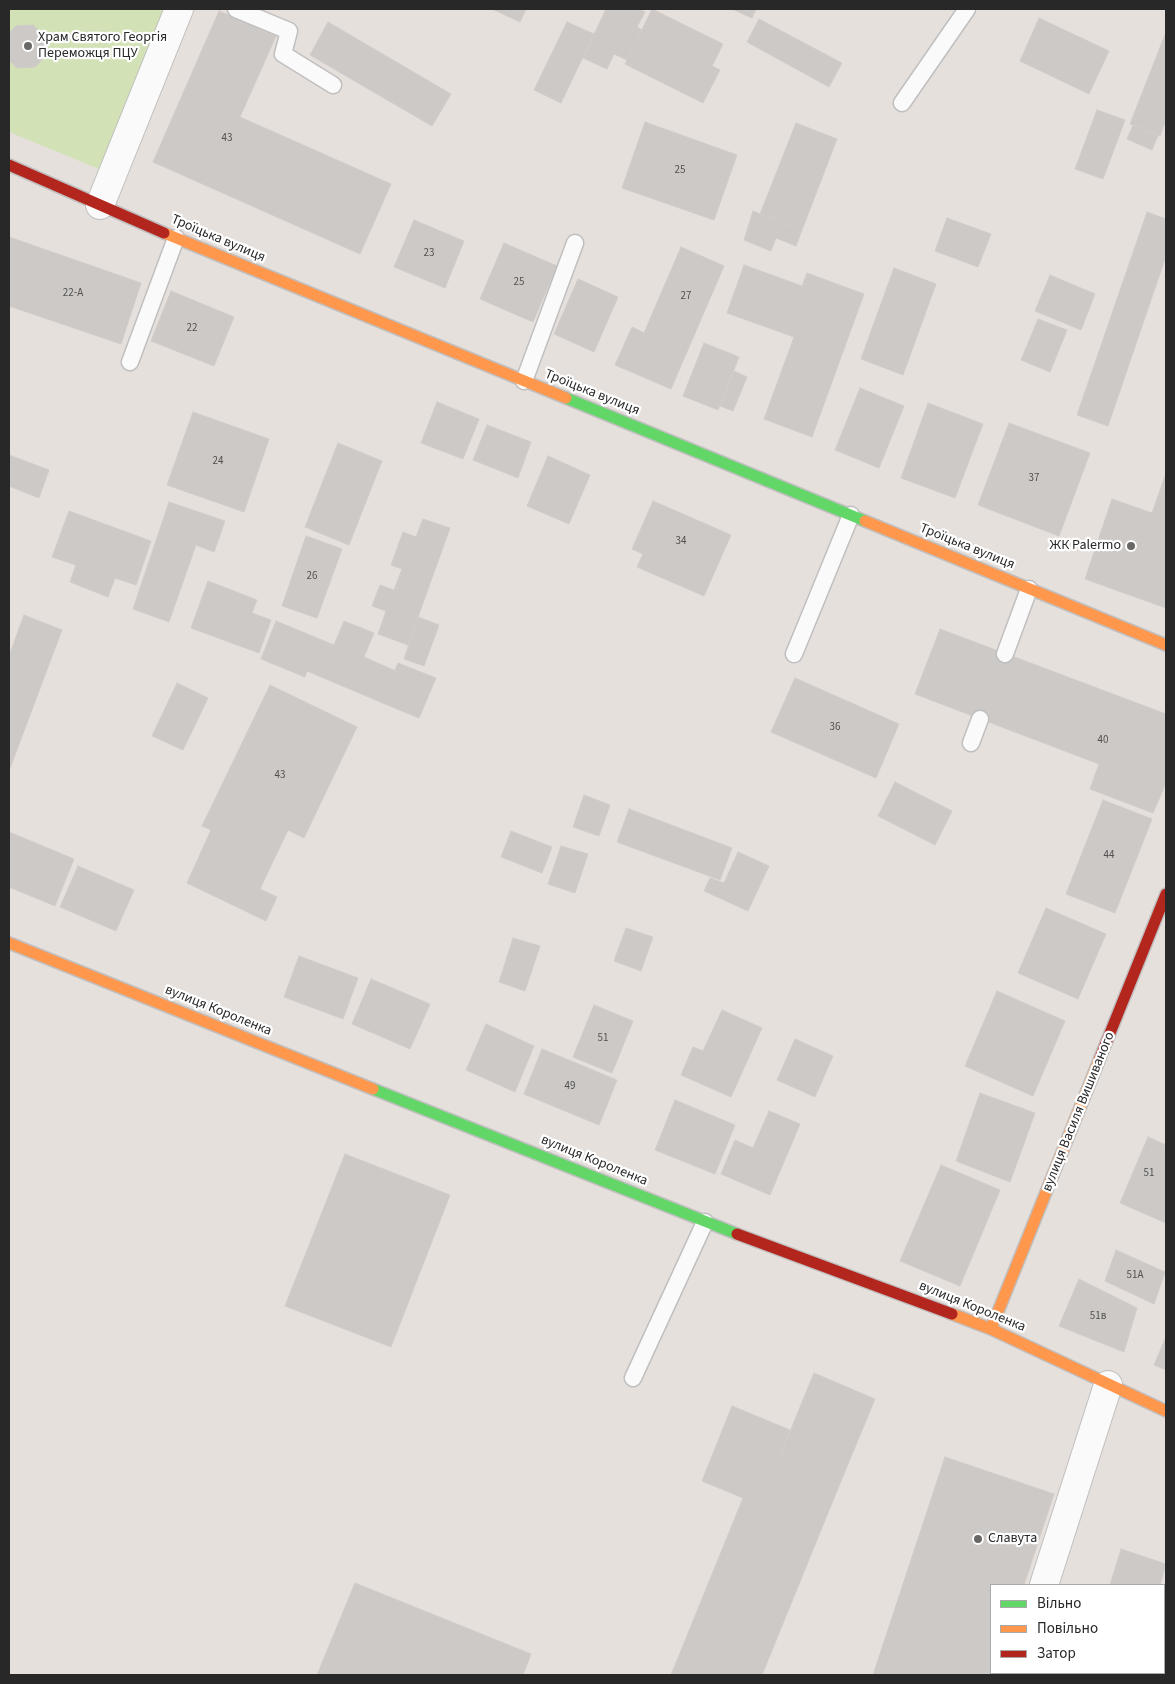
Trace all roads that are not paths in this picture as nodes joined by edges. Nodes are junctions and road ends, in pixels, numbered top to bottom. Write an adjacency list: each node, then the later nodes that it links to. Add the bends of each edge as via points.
1 (179, 9): 7 (street)
2 (236, 9): 4 (lane, via 290,31 283,54)
3 (966, 9): 5 (lane)
4 (333, 85)
5 (902, 103)
6 (9, 165): 7 (street, Троїцька вулиця)
7 (100, 205): 8 (street, Троїцька вулиця)
8 (176, 238): 10 (lane); 11 (street, Троїцька вулиця)
9 (575, 243): 11 (lane)
10 (130, 362)
11 (524, 382): 12 (street, Троїцька вулиця)
12 (851, 515): 13 (street, Троїцька вулиця); 15 (lane)
13 (1030, 589): 14 (street, Троїцька вулиця); 16 (lane)
14 (1166, 646)
15 (794, 654)
16 (1005, 654)
17 (980, 719): 18 (lane)
18 (971, 743)
19 (1166, 894): 22 (street, вулиця Василя Вишиваного)
20 (9, 943): 21 (street, вулиця Короленка)
21 (705, 1222): 22 (street, вулиця Короленка); 23 (lane)
22 (992, 1329): 24 (street, вулиця Короленка)
23 (634, 1378)
24 (1108, 1385): 25 (street, вулиця Короленка); 26 (street)
25 (1166, 1411)
26 (1044, 1584)

